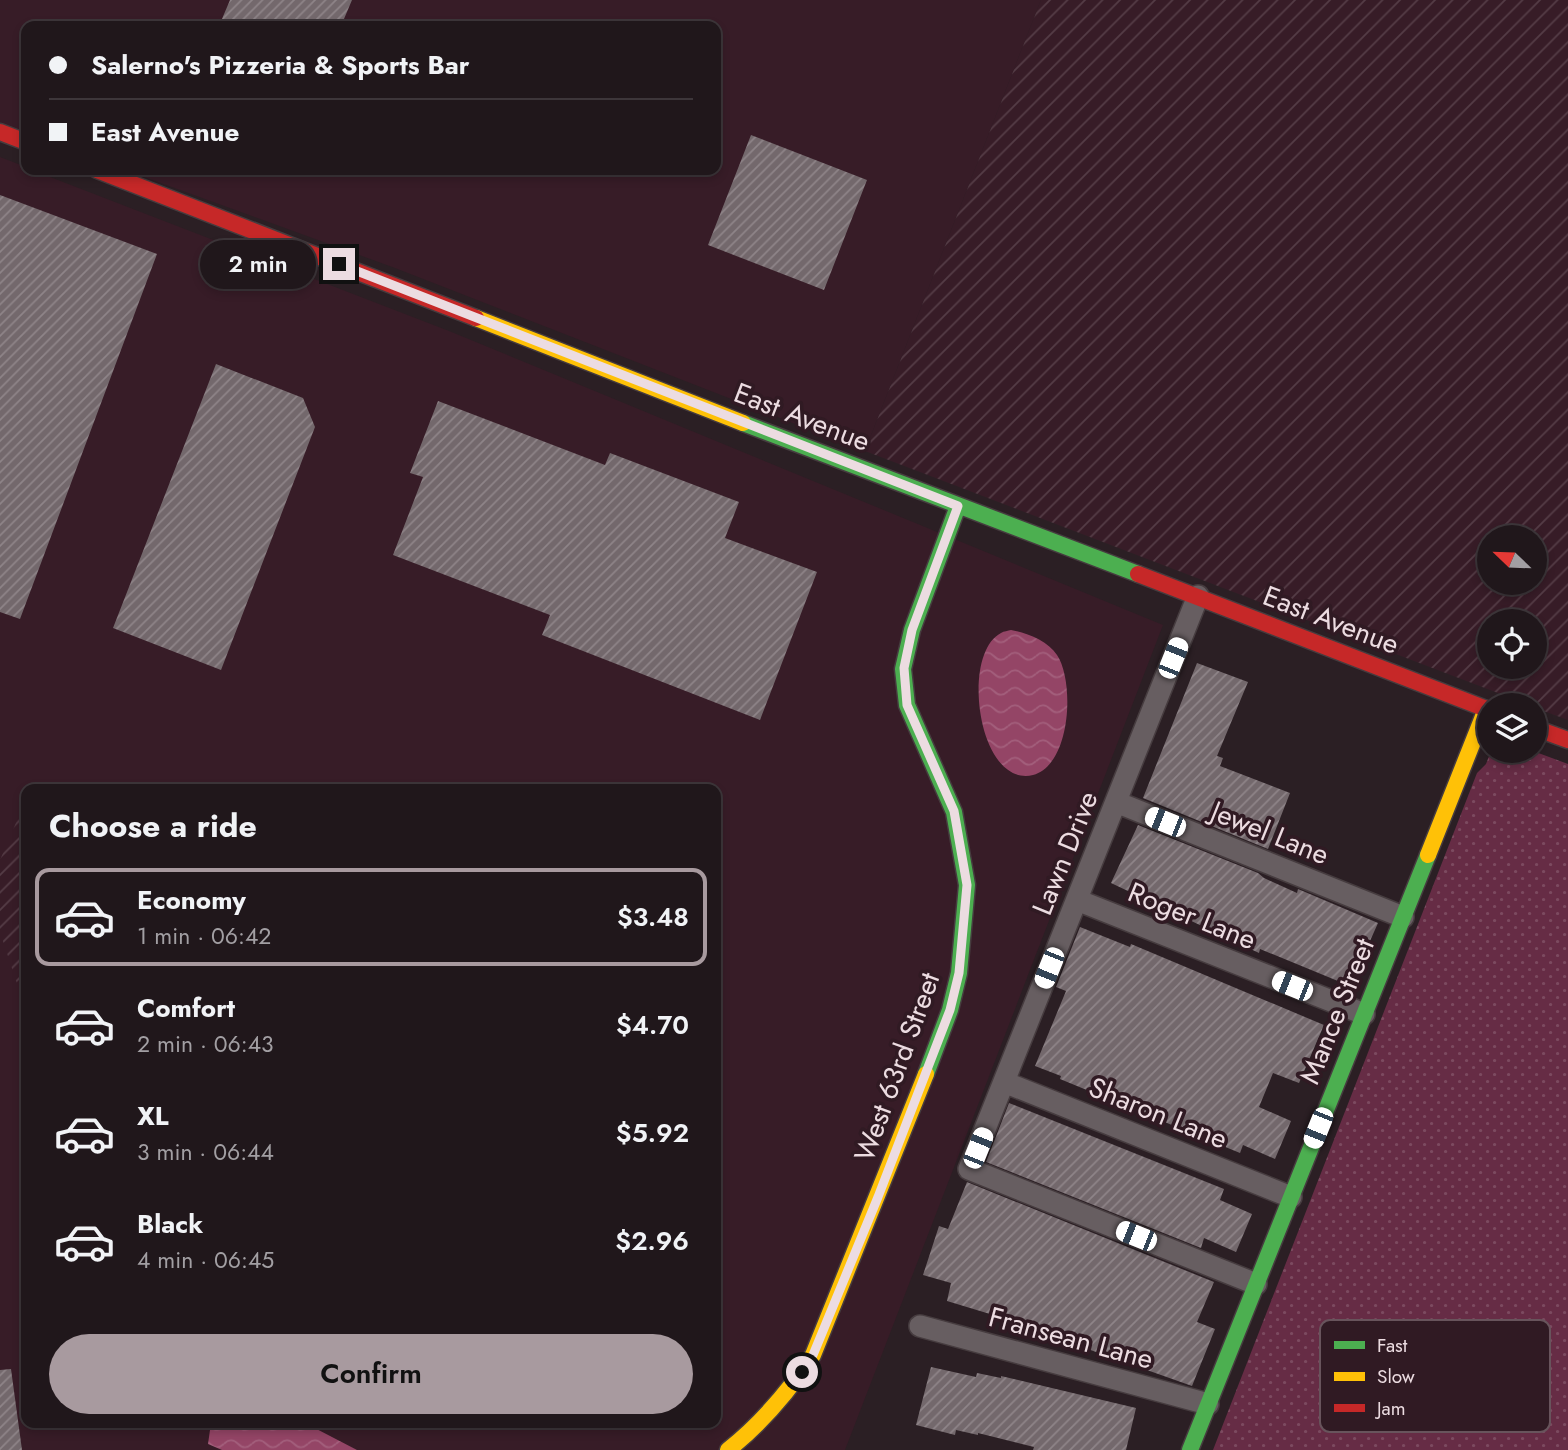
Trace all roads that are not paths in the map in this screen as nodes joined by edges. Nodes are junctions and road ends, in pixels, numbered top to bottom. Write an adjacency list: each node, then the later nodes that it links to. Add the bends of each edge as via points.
1 (0, 132): 2 (street)
2 (21, 140)
3 (110, 175): 4 (street, East Avenue)
4 (958, 506): 5 (street, East Avenue); 19 (street, West 63rd Street, via 912,630 904,668 907,705 954,811 967,885 959,973 950,1010 813,1355 791,1388)
5 (1198, 596): 6 (street, East Avenue); 10 (street, Lawn Drive)
6 (1477, 705)
7 (1547, 732): 9 (street)
8 (1477, 736): 12 (street, Mance Street)
9 (1568, 740)
10 (1116, 802): 11 (street, Lawn Drive); 12 (street, Jewel Lane)
11 (1077, 900): 13 (street, Roger Lane); 14 (street, Lawn Drive)
12 (1403, 917): 13 (street, Mance Street)
13 (1364, 1014): 15 (street, Mance Street)
14 (1004, 1082): 15 (street, Sharon Lane); 16 (street, Lawn Drive, via 969,1170)
15 (1291, 1197): 16 (street, Mance Street)
16 (1256, 1284): 18 (street, Mance Street)
17 (920, 1326): 18 (street, Fransean Lane)
18 (1208, 1404): 20 (street, Mance Street)
19 (728, 1450)
20 (1190, 1450)

